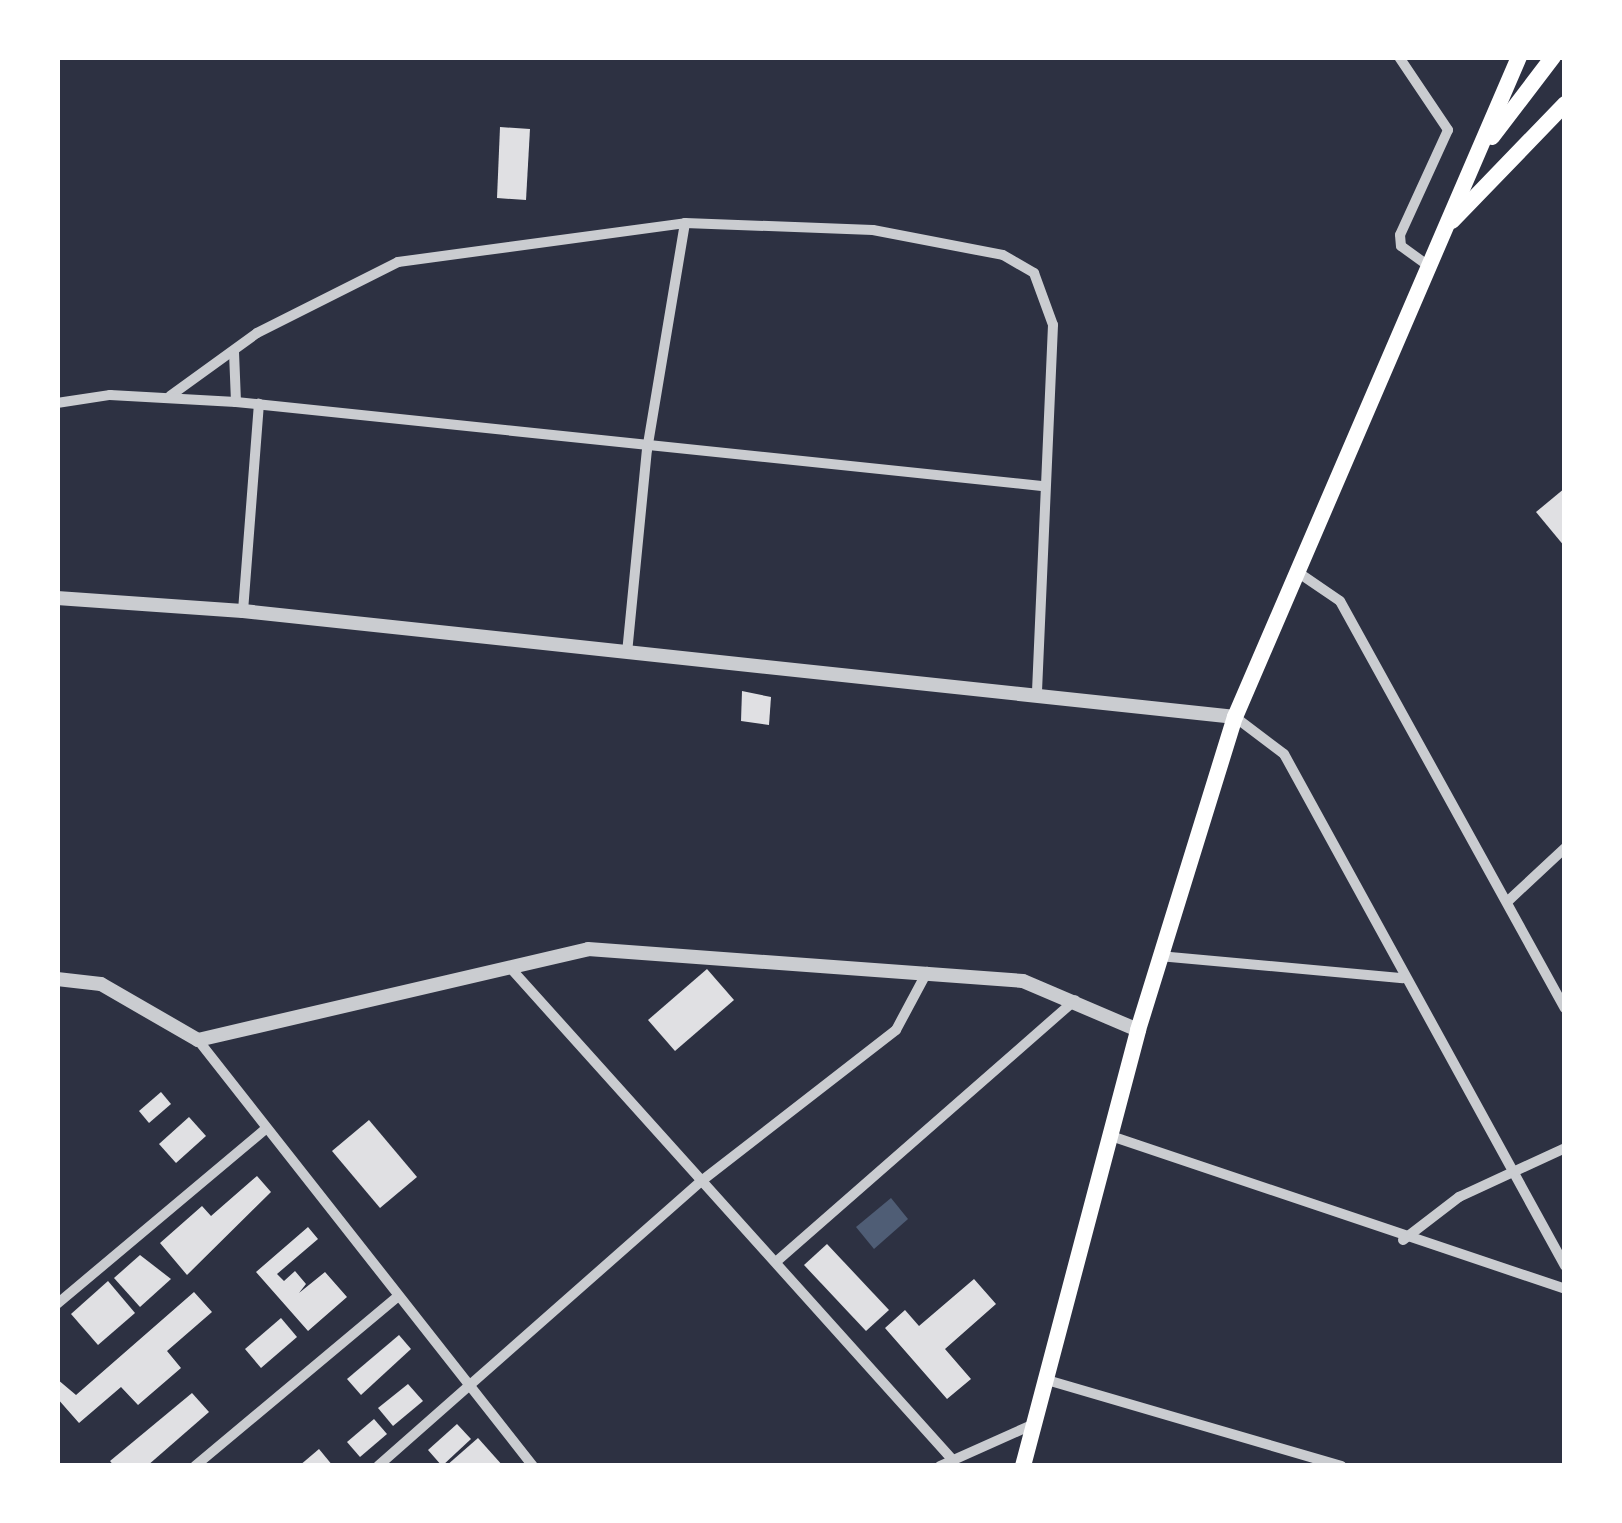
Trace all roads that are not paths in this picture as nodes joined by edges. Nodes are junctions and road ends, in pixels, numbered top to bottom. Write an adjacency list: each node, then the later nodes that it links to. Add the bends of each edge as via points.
1 (1399, 57): 8 (street, via 1448,130 1400,235 1401,246)
2 (1519, 57): 5 (main road)
3 (1553, 57): 5 (main road)
4 (1565, 104): 7 (main road)
5 (1476, 157): 7 (main road)
6 (685, 223): 9 (street, via 398,262); 14 (street); 15 (street, via 873,230 1003,255 1034,272 1052,326)
7 (1443, 230): 8 (main road)
8 (1427, 266): 16 (main road)
9 (234, 352): 10 (street); 11 (street)
10 (170, 396): 11 (street); 12 (street)
11 (236, 402): 13 (street)
12 (57, 403)
13 (259, 404): 14 (street); 18 (street)
14 (647, 450): 15 (street); 19 (street)
15 (1042, 486): 20 (street)
16 (1293, 570): 21 (main road); 23 (street, via 1340,601)
17 (57, 598): 18 (street)
18 (243, 611): 19 (street)
19 (627, 653): 20 (street)
20 (1037, 697): 21 (street)
21 (1234, 717): 24 (main road); 27 (street, via 1284,754)
22 (1565, 848): 23 (street)
23 (1507, 902): 30 (street)
24 (1159, 956): 27 (street); 31 (main road)
25 (928, 969): 26 (street, via 588,949); 29 (street, via 1023,981); 37 (street, via 896,1030)
26 (514, 972): 32 (street); 37 (street)
27 (1403, 978): 36 (street)
28 (57, 979): 32 (street, via 101,984)
29 (1075, 1000): 31 (street); 39 (street)
30 (1565, 1008)
31 (1138, 1030): 34 (main road)
32 (198, 1040): 33 (street)
33 (264, 1130): 42 (street); 43 (street)
34 (1111, 1136): 38 (street); 44 (main road)
35 (1565, 1148): 36 (street)
36 (1518, 1170): 38 (street, via 1459,1197); 40 (street)
37 (704, 1179): 39 (street); 45 (street)
38 (1403, 1240): 41 (street)
39 (777, 1261): 47 (street)
40 (1565, 1266)
41 (1565, 1289)
42 (395, 1299): 45 (street); 48 (street)
43 (57, 1304)
44 (1048, 1380): 46 (main road); 52 (street)
45 (468, 1390): 49 (street); 50 (street)
46 (1034, 1424): 47 (street); 51 (main road)
47 (945, 1462)
48 (195, 1466)
49 (378, 1466)
50 (533, 1466)
51 (1023, 1466)
52 (1342, 1466)

